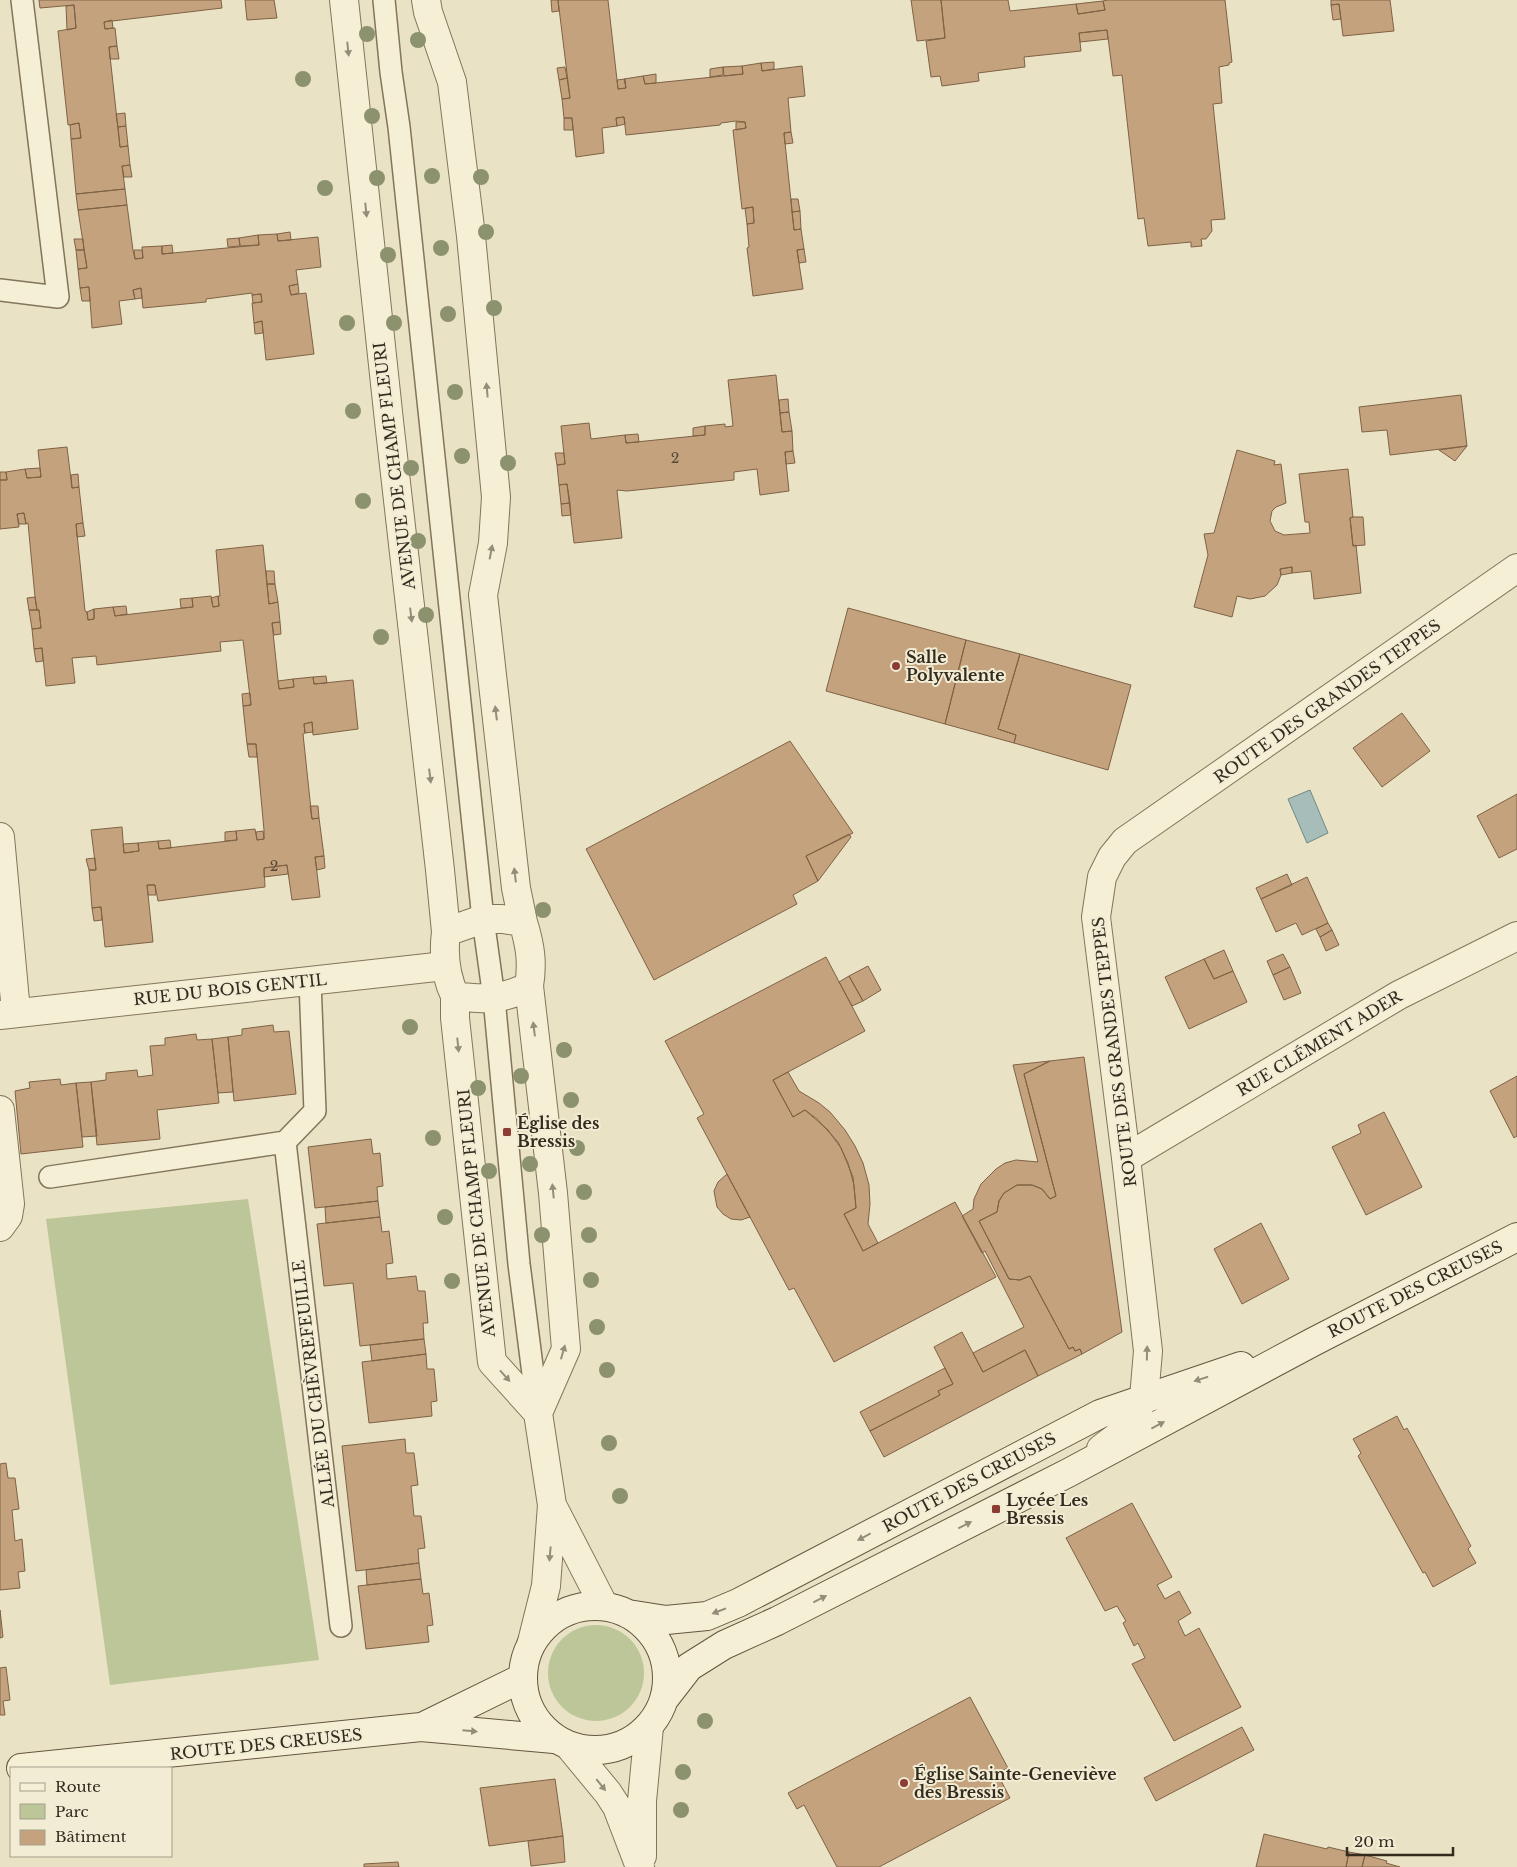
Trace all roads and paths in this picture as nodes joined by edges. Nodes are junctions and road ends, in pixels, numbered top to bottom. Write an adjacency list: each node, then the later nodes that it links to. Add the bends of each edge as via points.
1 (22, 0): 5 (lane, via 58,297)
2 (344, 0): 10 (street, AVENUE DE CHAMP FLEURI, one-way to 10)
3 (384, 0): 8 (lane)
4 (426, 0): 9 (street, one-way to 4, via 516,888 483,595 493,543 496,497 472,236 452,82)
5 (0, 290)
6 (1517, 568): 20 (street, ROUTE DES GRANDES TEPPES, via 1125,841 1112,857 1102,877 1096,917)
7 (0, 836): 17 (street, RUE DU BOIS GENTIL)
8 (483, 919): 9 (street); 10 (street); 16 (lane)
9 (523, 922): 14 (street, via 532,967)
10 (446, 932): 12 (street, AVENUE DE CHAMP FLEURI)
11 (1517, 936): 20 (street, RUE CLÉMENT ADER, via 1399,995)
12 (445, 966): 13 (street, RUE DU BOIS GENTIL); 15 (street, AVENUE DE CHAMP FLEURI)
13 (310, 981): 17 (street, RUE DU BOIS GENTIL); 19 (lane, via 316,1111)
14 (529, 986): 16 (street); 26 (street, one-way to 14, via 566,1349 553,1193)
15 (455, 996): 16 (street); 26 (street, AVENUE DE CHAMP FLEURI, one-way to 26, via 492,1362)
16 (494, 998): 26 (lane, via 519,1264)
17 (8, 1013)
18 (0, 1110): 22 (street, via 10,1204 8,1216)
19 (285, 1142): 21 (lane); 30 (lane, ALLÉE DU CHÈVREFEUILLE)
20 (1126, 1158): 25 (street, ROUTE DES GRANDES TEPPES, one-way to 20, via 1148,1351)
21 (50, 1177)
22 (0, 1228)
23 (1517, 1237): 24 (street, ROUTE DES CREUSES)
24 (1313, 1342): 25 (street, ROUTE DES CREUSES, one-way to 25); 27 (street, ROUTE DES CREUSES, one-way to 24)
25 (1144, 1398): 27 (street, ROUTE DES GRANDES TEPPES, via 1126,1430); 29 (street, ROUTE DES CREUSES, one-way to 29, via 1100,1414 738,1604 707,1616 666,1620)
26 (538, 1413): 28 (street)
27 (1068, 1473): 33 (street, ROUTE DES CREUSES, one-way to 27, via 689,1667 724,1645)
28 (552, 1505): 29 (street); 31 (street, one-way to 31, via 546,1586)
29 (616, 1610): 31 (street, via 583,1606 562,1613 545,1625); 33 (street, via 648,1629 662,1650 666,1665)
30 (341, 1626)
31 (532, 1642): 32 (street, via 524,1659)
32 (522, 1678): 34 (street, ROUTE DES CREUSES); 36 (street, via 530,1712 541,1727)
33 (665, 1698): 35 (street)
34 (421, 1727): 36 (street, ROUTE DES CREUSES, one-way to 36); 37 (street, ROUTE DES CREUSES)
35 (649, 1727): 36 (street, via 636,1738 604,1751 587,1751); 38 (street, via 642,1801)
36 (562, 1743): 38 (street, one-way to 38, via 617,1807)
37 (31, 1767)
38 (641, 1867)

